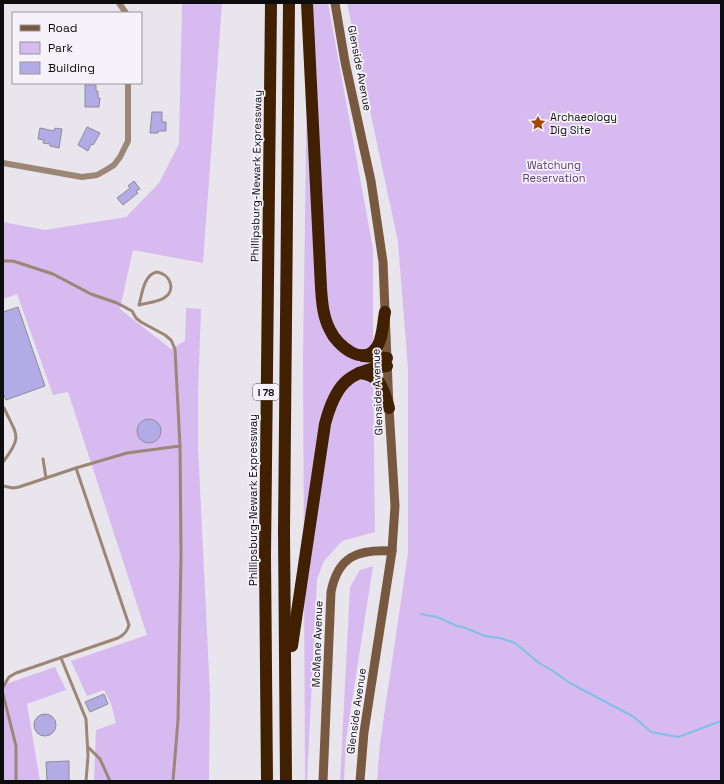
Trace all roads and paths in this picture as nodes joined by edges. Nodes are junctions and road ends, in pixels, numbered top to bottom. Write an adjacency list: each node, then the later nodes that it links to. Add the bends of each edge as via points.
1 (119, 3): 6 (street)
2 (271, 3): 34 (highway, Phillipsburg-Newark Expressway / I 78, via 265,556)
3 (289, 3): 28 (highway, I 78, via 284,531)
4 (307, 3): 13 (highway, via 324,310 327,324 334,337 347,350)
5 (335, 3): 12 (main road, Glenside Avenue, via 371,181 383,262)
6 (125, 12)
7 (128, 84): 8 (street, via 127,144 120,157 106,170 82,177)
8 (3, 163)
9 (3, 261): 11 (lane, via 13,261 53,274)
10 (139, 305): 10 (lane, via 160,300 168,295 171,287 166,275 157,272 149,276); 11 (lane)
11 (132, 311): 18 (lane, via 141,322 171,340 176,349)
12 (385, 312): 13 (highway, via 379,344 370,353); 14 (main road, Glenside Avenue)
13 (360, 356): 14 (highway)
14 (387, 362): 15 (highway); 17 (main road, Glenside Avenue)
15 (359, 373): 17 (highway, via 376,378); 28 (highway, via 347,380 337,393 325,424 293,636)
16 (4, 408): 20 (lane, via 16,433 16,439)
17 (389, 408): 24 (main road, Glenside Avenue, via 395,506)
18 (180, 446): 21 (lane, via 127,453); 33 (lane, via 178,720)
19 (43, 460): 22 (lane)
20 (3, 462)
21 (76, 468): 22 (lane); 25 (lane, via 129,625 124,635 118,638)
22 (46, 478): 23 (lane, via 19,487)
23 (3, 486)
24 (392, 551): 36 (main road, McMane Avenue, via 372,550 353,556 344,562 333,581); 37 (main road, Glenside Avenue, via 364,732)
25 (60, 658): 26 (lane, via 16,673 9,677); 29 (lane, via 86,719)
26 (3, 687)
27 (3, 694): 30 (lane, via 16,746)
28 (287, 733): 35 (highway, I 78)
29 (88, 747): 31 (lane); 32 (lane, via 100,759)
30 (16, 781)
31 (86, 781)
32 (110, 781)
33 (173, 781)
34 (267, 781)
35 (286, 781)
36 (323, 781)
37 (360, 781)

